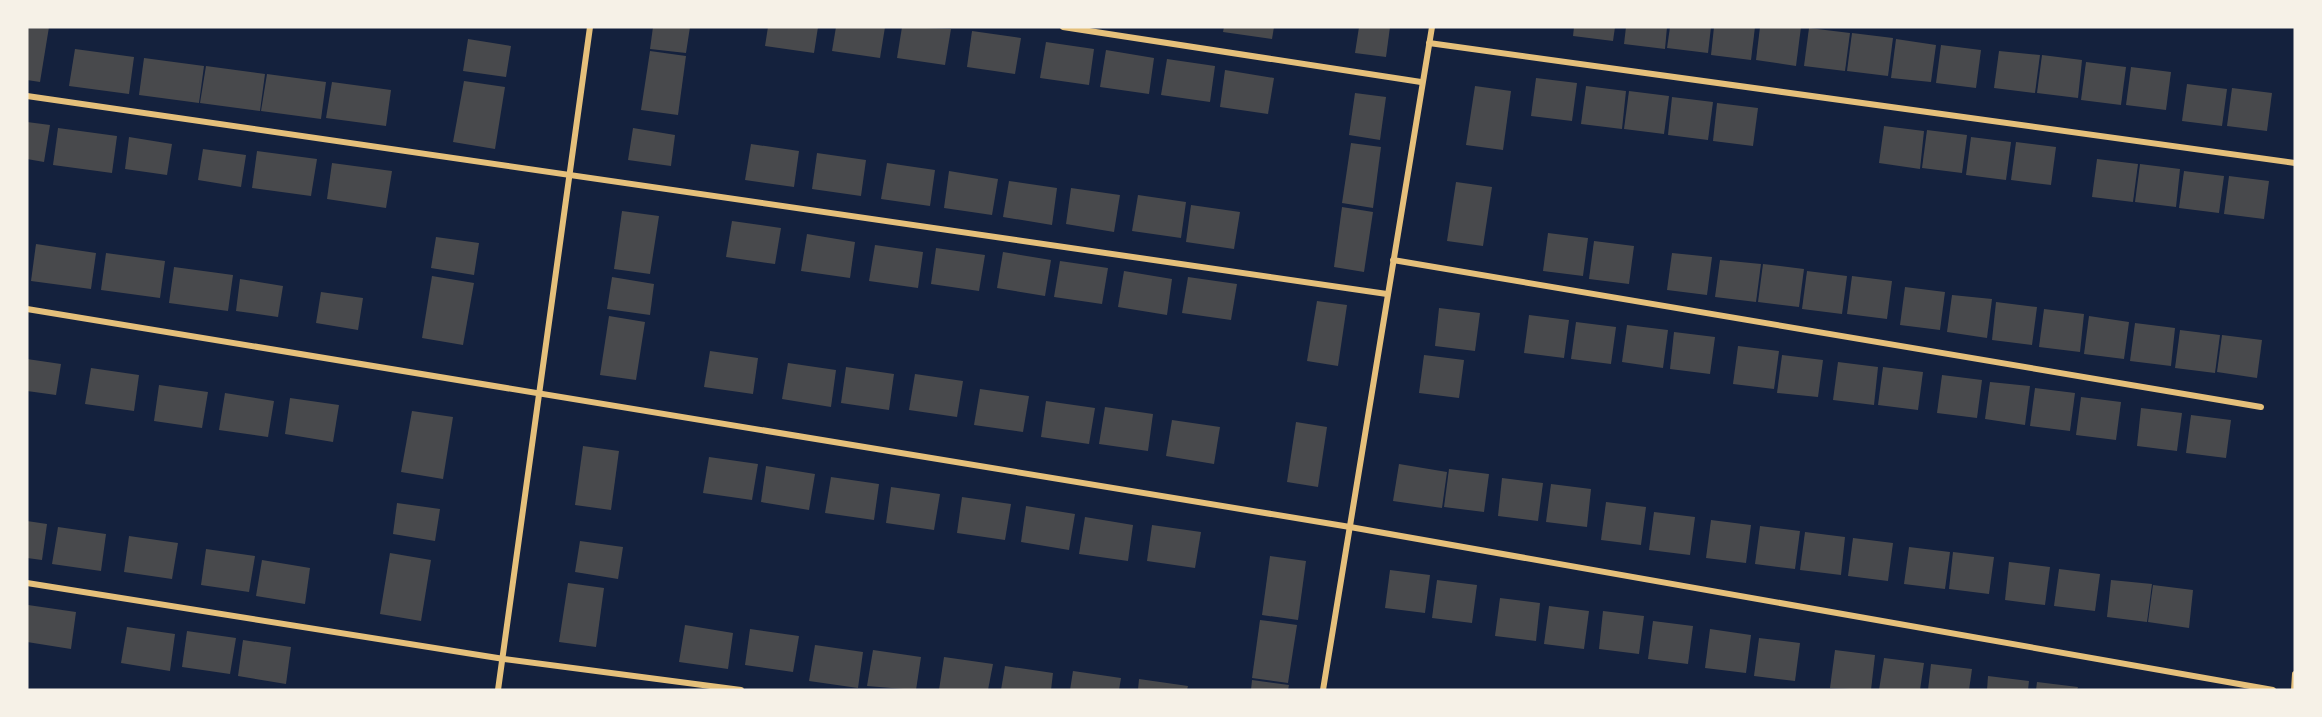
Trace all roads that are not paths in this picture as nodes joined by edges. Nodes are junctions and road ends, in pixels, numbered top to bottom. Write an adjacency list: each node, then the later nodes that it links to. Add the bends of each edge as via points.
1 (590, 27): 8 (street)
2 (1063, 27): 5 (street)
3 (1432, 27): 4 (street)
4 (1429, 43): 5 (street); 7 (street)
5 (1421, 82): 9 (street)
6 (27, 96): 8 (street)
7 (2295, 163)
8 (567, 172): 10 (street); 12 (street)
9 (1393, 260): 10 (street); 13 (street)
10 (1387, 294): 14 (street)
11 (27, 309): 12 (street)
12 (538, 396): 14 (street); 16 (street)
13 (2261, 407)
14 (1350, 528): 20 (street); 21 (street)
15 (27, 582): 16 (street)
16 (504, 659): 18 (street); 19 (street)
17 (2295, 674): 22 (street)
18 (498, 690)
19 (741, 690)
20 (1323, 690)
21 (2273, 690)
22 (2294, 690)

